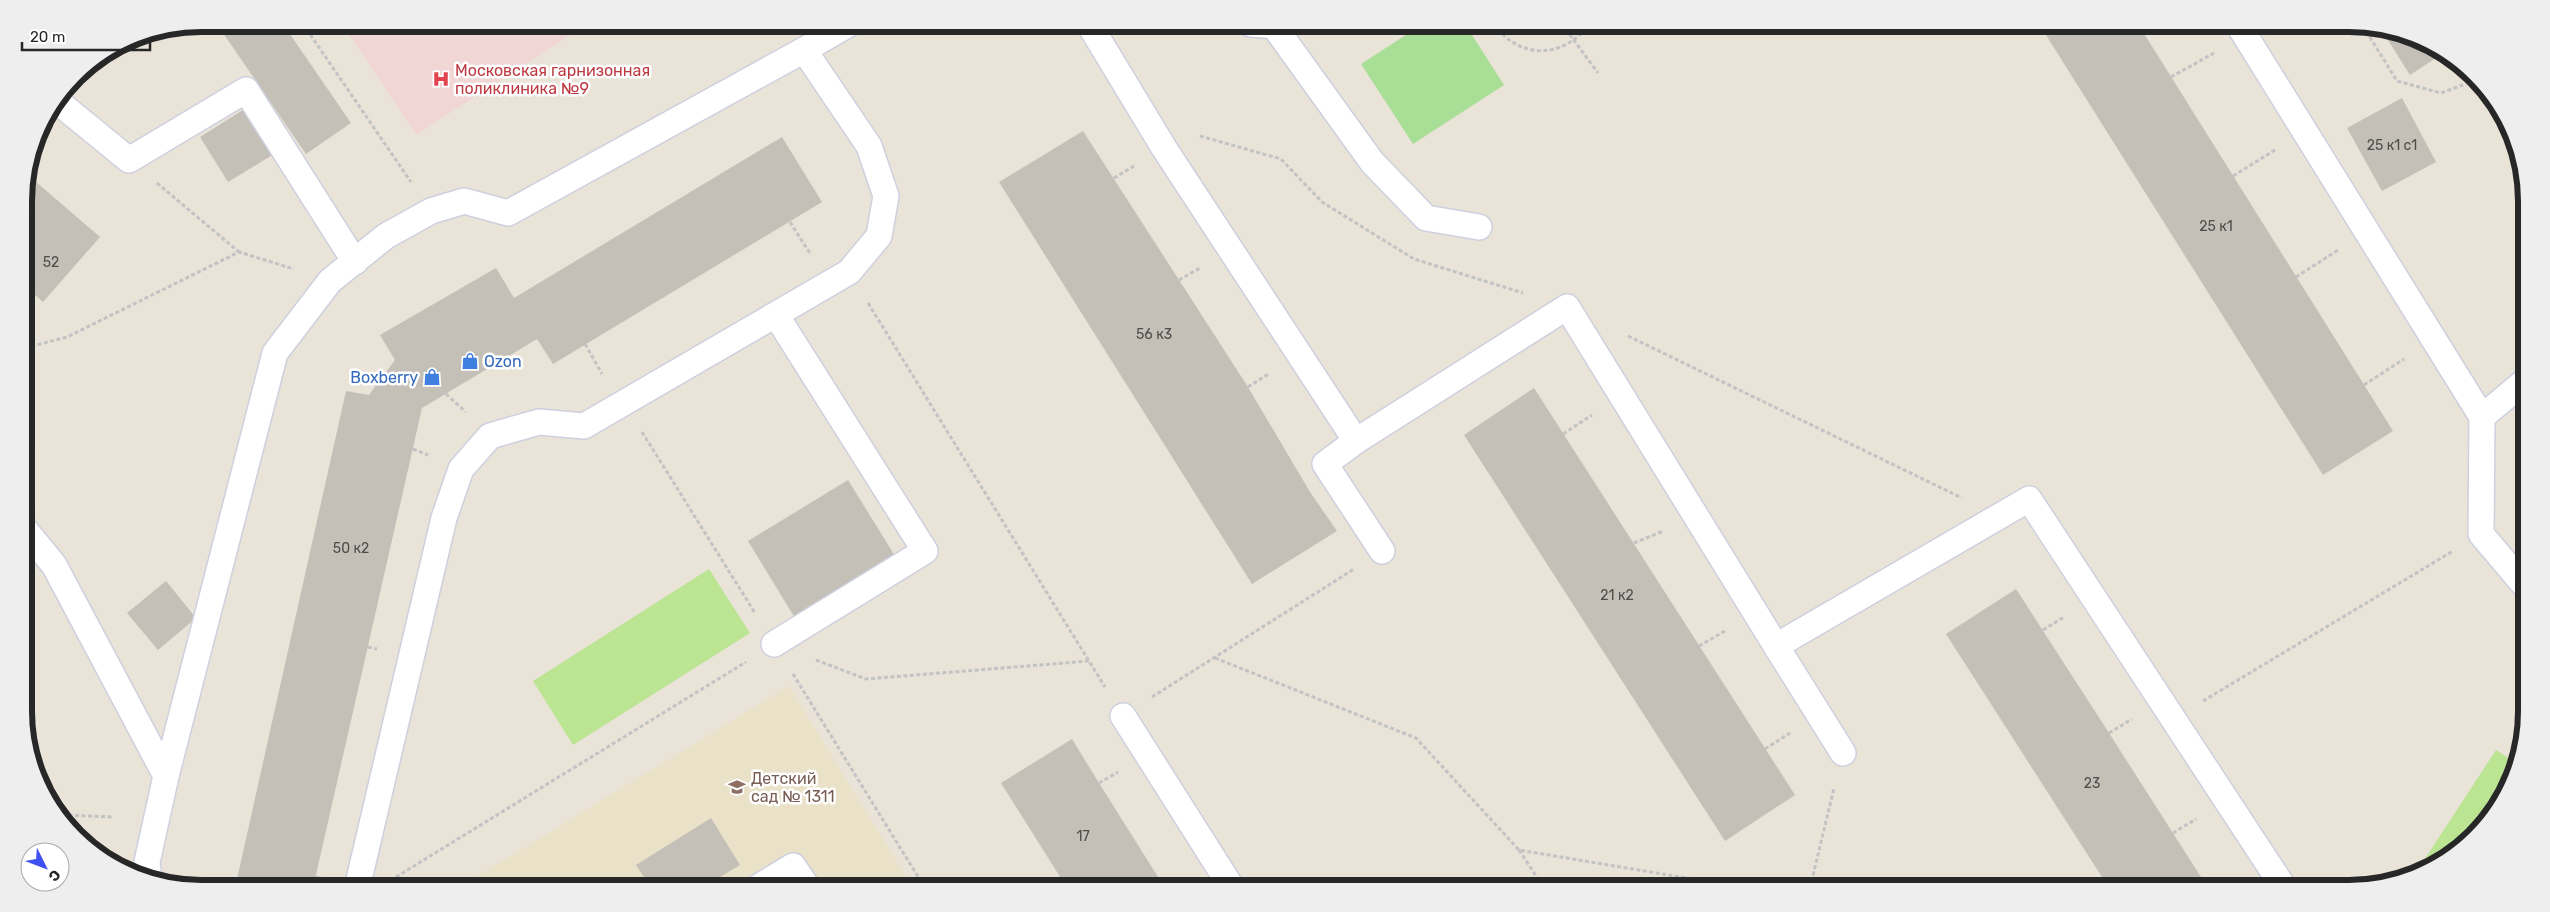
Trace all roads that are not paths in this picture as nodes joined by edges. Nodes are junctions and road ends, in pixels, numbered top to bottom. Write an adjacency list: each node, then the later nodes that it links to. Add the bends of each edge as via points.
1 (835, 32): 5 (lane)
2 (1094, 32): 12 (lane)
3 (1274, 32): 7 (lane, via 1372,162 1426,218)
4 (2242, 32): 11 (lane)
5 (804, 50): 8 (lane, via 508,213 464,201 431,211 386,236); 9 (lane, via 870,146 886,196 879,236 850,272)
6 (63, 106): 8 (lane, via 130,160 246,90)
7 (1478, 226)
8 (355, 262): 20 (lane, via 330,281 274,353)
9 (776, 315): 16 (lane, via 925,551); 23 (lane, via 584,426 538,422 490,436 461,469 444,518)
10 (2518, 387): 11 (lane)
11 (2482, 417): 15 (lane, via 2481,534)
12 (1356, 441): 14 (lane, via 1325,464); 17 (lane, via 1566,307)
13 (32, 539): 20 (lane, via 54,565)
14 (1382, 551)
15 (2518, 578)
16 (774, 644)
17 (1776, 646): 19 (lane); 22 (lane, via 2029,499)
18 (1123, 716): 26 (lane)
19 (1843, 753)
20 (166, 776): 21 (lane, via 147,862)
21 (148, 871)
22 (2278, 879)
23 (359, 880)
24 (771, 880): 25 (lane, via 793,866)
25 (802, 880)
26 (1227, 880)

